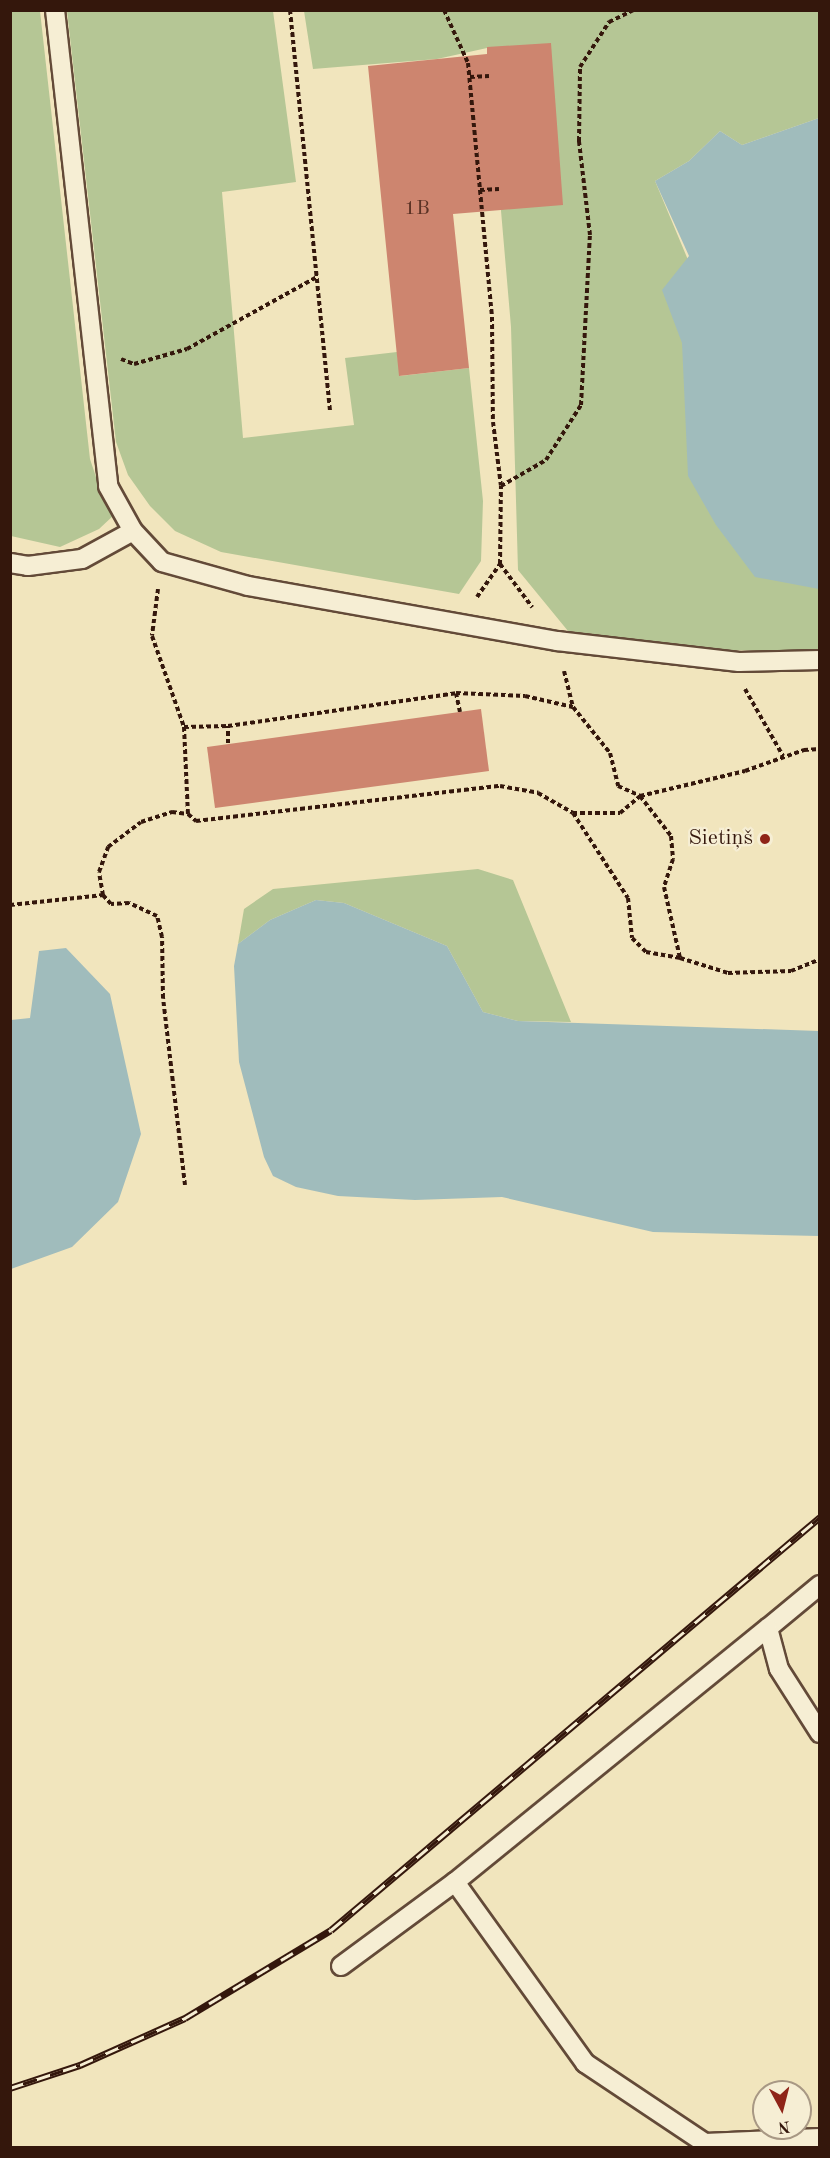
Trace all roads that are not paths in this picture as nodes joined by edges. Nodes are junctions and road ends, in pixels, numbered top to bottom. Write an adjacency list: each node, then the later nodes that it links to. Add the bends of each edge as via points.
1 (55, 10): 2 (lane, via 108,486)
2 (133, 531): 3 (lane, via 82,559 28,566); 4 (lane, via 162,561 248,586 557,640 739,662)
3 (10, 563)
4 (819, 660)
5 (819, 1585): 6 (lane)
6 (768, 1628): 7 (lane, via 779,1669); 8 (lane)
7 (819, 1733)
8 (455, 1882): 9 (lane); 10 (lane, via 585,2062 705,2143)
9 (341, 1966)
10 (819, 2138)

